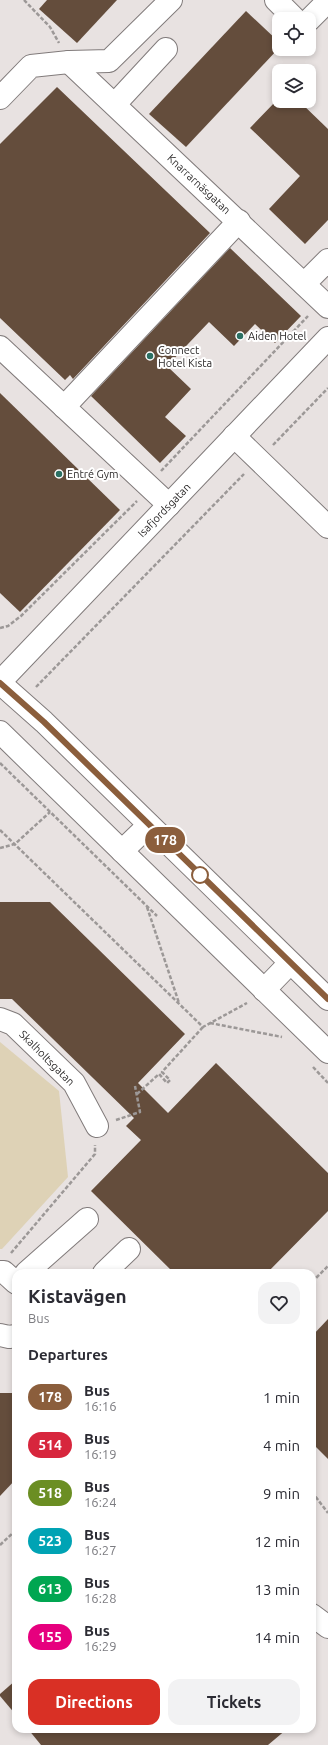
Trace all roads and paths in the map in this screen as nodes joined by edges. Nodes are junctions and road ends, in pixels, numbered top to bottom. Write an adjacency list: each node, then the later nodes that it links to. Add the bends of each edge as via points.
1 (24, 0): 8 (path, via 50,27)
2 (171, 0): 8 (street, via 109,61)
3 (276, 0): 5 (street)
4 (328, 1): 6 (street)
5 (288, 12)
6 (316, 13)
7 (166, 49): 10 (street)
8 (69, 62): 9 (street, via 31,66); 10 (street, Knarrarnäsgatan)
9 (0, 98)
10 (115, 104): 11 (street, Knarrarnäsgatan)
11 (239, 221): 13 (street, Knarrarnäsgatan); 18 (street)
12 (328, 260): 13 (street)
13 (304, 284): 14 (street, Knarrarnäsgatan)
14 (325, 304): 21 (path)
15 (328, 338): 19 (street, Isafjordsgatan)
16 (0, 347): 18 (street)
17 (328, 388): 20 (path)
18 (64, 407): 21 (street)
19 (234, 436): 20 (street); 22 (street, Isafjordsgatan)
20 (258, 460): 23 (street); 26 (path)
21 (148, 485): 22 (street); 24 (path, via 139,498 21,616 8,626)
22 (169, 505): 25 (street, Isafjordsgatan)
23 (328, 527)
24 (0, 628)
25 (0, 682): 30 (street)
26 (36, 687)
27 (0, 732): 34 (street)
28 (0, 763): 29 (path)
29 (50, 812): 32 (path); 35 (path)
30 (149, 825): 34 (street); 37 (street)
31 (0, 830): 32 (path)
32 (15, 844): 33 (path); 41 (path)
33 (0, 848)
34 (122, 851): 38 (street)
35 (147, 906): 36 (path); 41 (path)
36 (158, 917)
37 (290, 963): 38 (street); 40 (street)
38 (264, 990): 46 (street)
39 (241, 998): 43 (path, via 247,1003)
40 (328, 999)
41 (179, 1003): 44 (path)
42 (0, 1019): 49 (street, Skalholtsgatan, via 13,1024 74,1083)
43 (210, 1023): 44 (path); 45 (path)
44 (203, 1027): 48 (path, via 162,1072 170,1080 167,1083 159,1074)
45 (282, 1037)
46 (328, 1052)
47 (135, 1086): 48 (path)
48 (137, 1094): 49 (path, via 140,1112)
49 (97, 1126): 52 (path, via 95,1154)
50 (87, 1220): 54 (street)
51 (129, 1249): 55 (street)
52 (4, 1264): 57 (street, via 4,1272)
53 (328, 1266): 56 (path)
54 (31, 1269)
55 (108, 1269)
56 (316, 1278)
57 (12, 1279)
58 (0, 1335): 59 (street)
59 (12, 1337)
60 (316, 1497): 61 (path)
61 (328, 1512)
62 (12, 1534): 63 (path)
63 (0, 1545)
64 (316, 1618): 65 (street)
65 (328, 1627)

